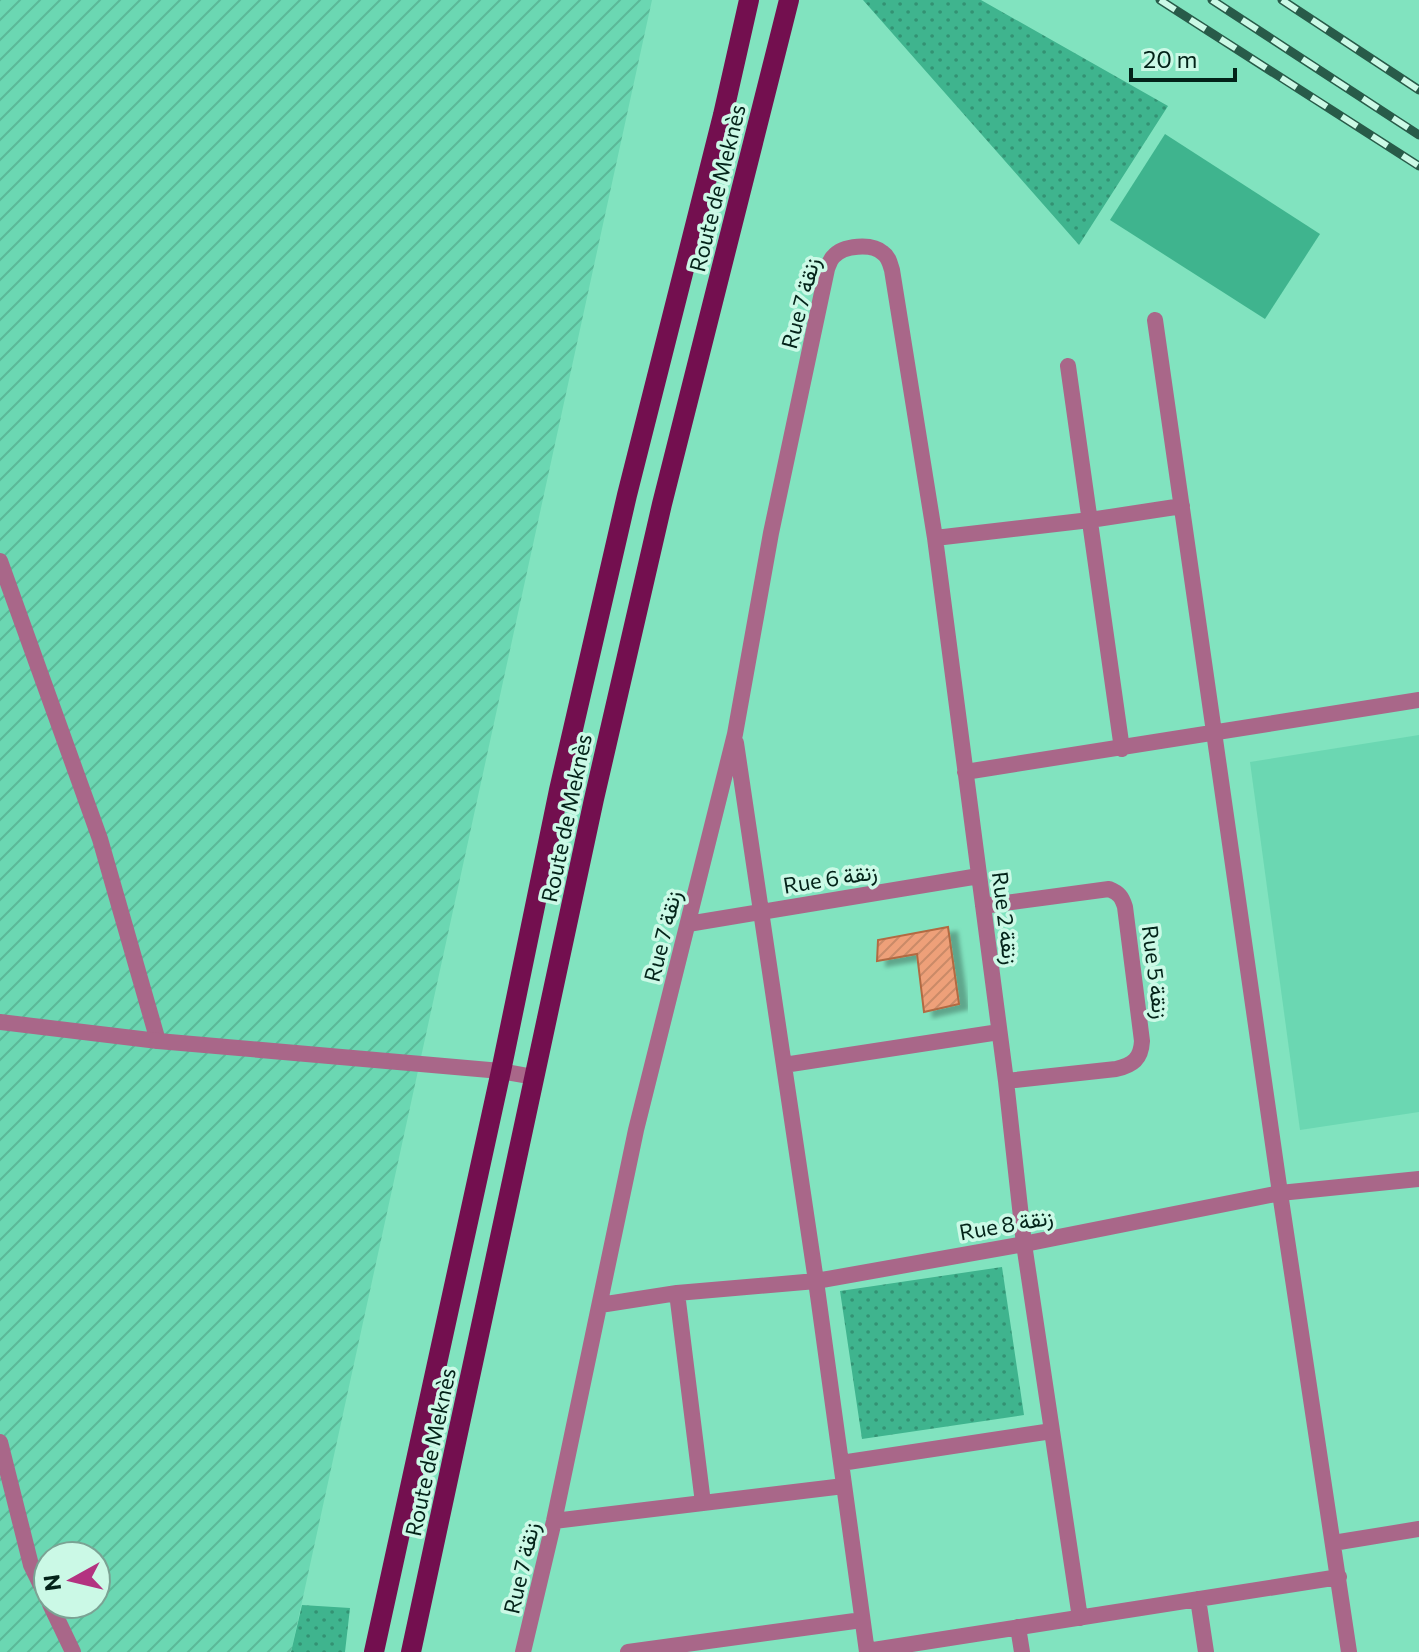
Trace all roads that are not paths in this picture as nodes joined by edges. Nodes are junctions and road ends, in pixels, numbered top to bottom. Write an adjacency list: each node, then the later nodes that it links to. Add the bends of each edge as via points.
1 (749, 0): 23 (main road, Route de Meknès, via 616,542)
2 (789, 0): 24 (main road, Route de Meknès, via 662,504)
3 (858, 247): 8 (street, Rue 2 زنقة, via 883,252 892,270); 11 (street, Rue 7 زنقة, via 833,256 827,269)
4 (1155, 320): 6 (street)
5 (1068, 366): 7 (street)
6 (1182, 506): 7 (street); 12 (street)
7 (1090, 520): 8 (street); 13 (street)
8 (935, 538): 14 (street, Rue 2 زنقة)
9 (0, 561): 21 (street, via 100,839)
10 (1419, 700): 12 (street)
11 (735, 734): 17 (street); 18 (street, Rue 7 زنقة)
12 (1214, 734): 13 (street); 27 (street)
13 (1122, 749): 14 (street)
14 (965, 772): 15 (street, Rue 2 زنقة)
15 (979, 876): 16 (street, Rue 2 زنقة); 17 (street, Rue 6 زنقة)
16 (983, 906): 20 (street, Rue 2 زنقة); 25 (street, Rue 5 زنقة, via 1109,889 1123,898 1125,907 1140,1056 1125,1067)
17 (761, 912): 18 (street, Rue 6 زنقة); 22 (street)
18 (688, 924): 31 (street, Rue 7 زنقة, via 636,1130)
19 (0, 1022): 21 (street)
20 (999, 1032): 22 (street); 25 (street, Rue 2 زنقة)
21 (158, 1041): 23 (street)
22 (784, 1065): 29 (street)
23 (501, 1071): 24 (street); 48 (main road, Route de Meknès)
24 (534, 1077): 49 (main road, Route de Meknès)
25 (1006, 1081): 28 (street, Rue 2 زنقة)
26 (1419, 1179): 27 (street, Rue 8 زنقة)
27 (1280, 1193): 28 (street, Rue 8 زنقة); 39 (street)
28 (1024, 1244): 29 (street, Rue 8 زنقة); 32 (street, Rue 2 زنقة)
29 (816, 1281): 30 (street, Rue 8 زنقة); 34 (street)
30 (677, 1293): 31 (street, Rue 8 زنقة); 36 (street)
31 (600, 1305): 37 (street, Rue 7 زنقة)
32 (1052, 1431): 34 (street); 43 (street, Rue 2 زنقة)
33 (0, 1442): 40 (street)
34 (841, 1463): 35 (street)
35 (844, 1486): 36 (street); 45 (street)
36 (703, 1503): 37 (street)
37 (554, 1521): 50 (street, Rue 7 زنقة)
38 (1419, 1529): 39 (street)
39 (1333, 1543): 41 (street)
40 (32, 1567)
41 (1339, 1577): 42 (street); 55 (street)
42 (1198, 1599): 43 (street); 54 (street)
43 (1080, 1618): 46 (street)
44 (58, 1620): 47 (street)
45 (862, 1620): 51 (street); 52 (street)
46 (1018, 1627): 52 (street); 53 (street)
47 (73, 1652)
48 (374, 1652)
49 (411, 1652)
50 (523, 1652)
51 (628, 1652)
52 (867, 1652)
53 (1022, 1652)
54 (1206, 1652)
55 (1349, 1652)

